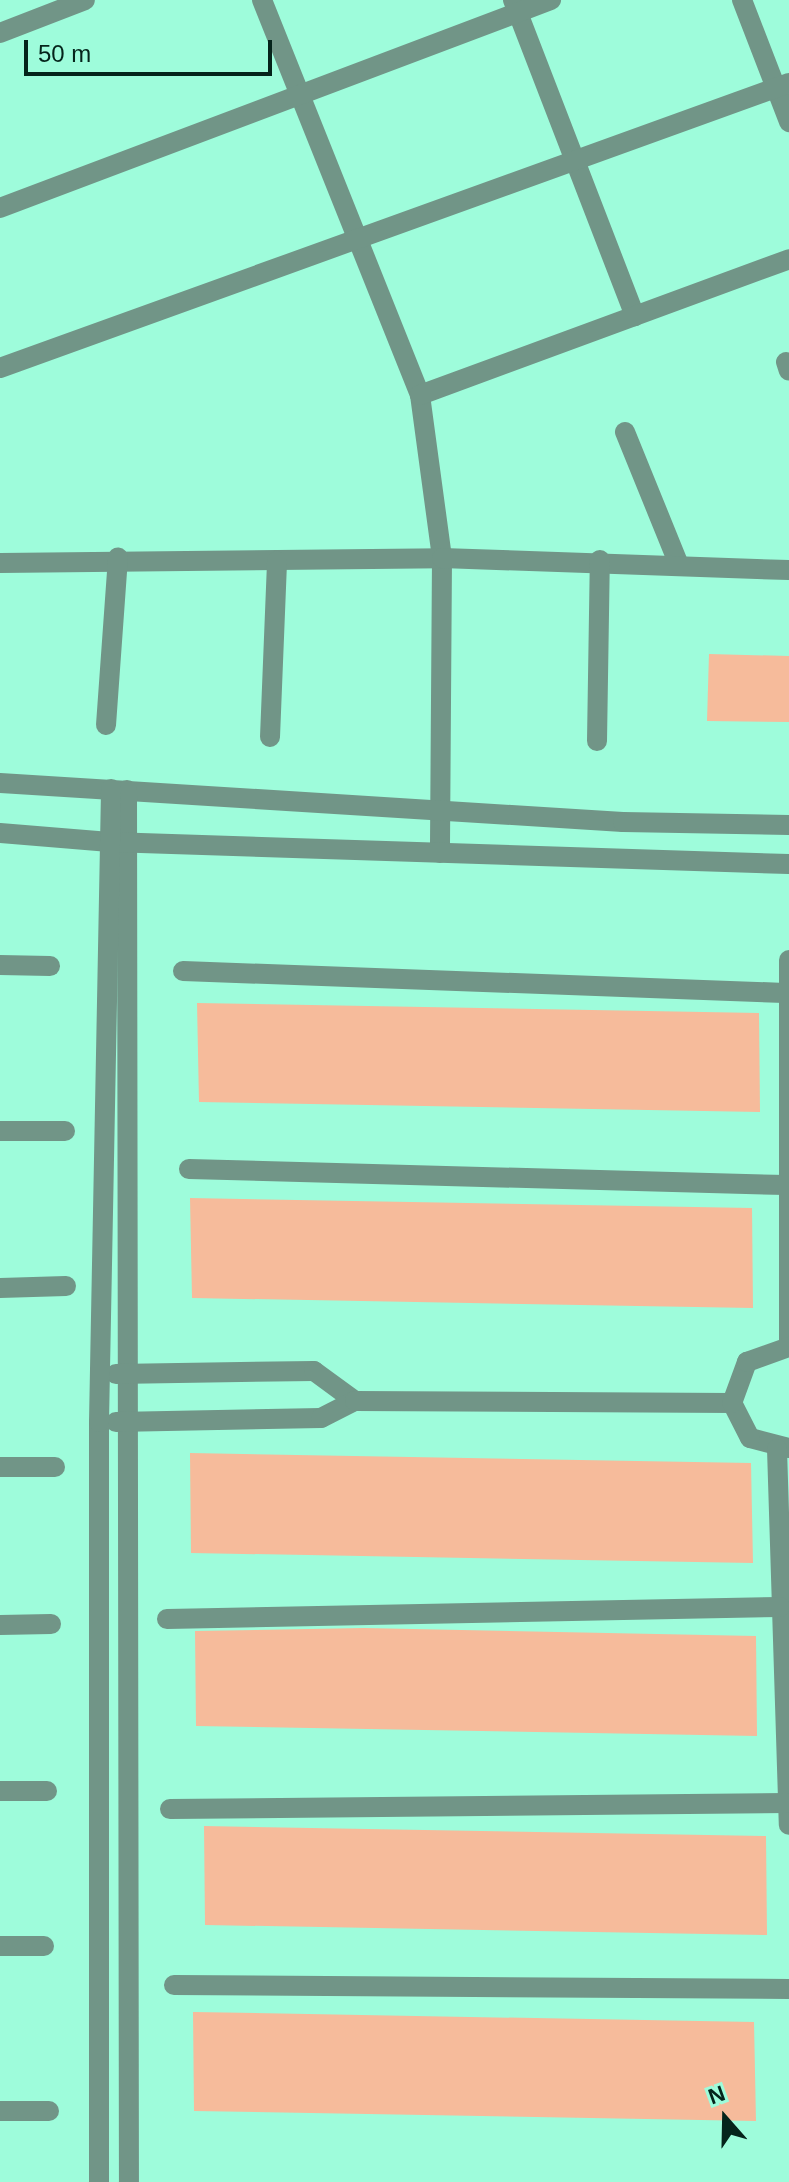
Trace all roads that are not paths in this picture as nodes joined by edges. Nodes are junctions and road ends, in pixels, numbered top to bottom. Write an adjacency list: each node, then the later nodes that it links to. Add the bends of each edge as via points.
1 (85, 0): 6 (street)
2 (262, 0): 8 (street)
3 (551, 0): 5 (street)
4 (742, 0): 7 (street)
5 (516, 6): 8 (street); 10 (street)
6 (0, 33)
7 (783, 85): 9 (street); 10 (street)
8 (299, 94): 11 (street); 12 (street)
9 (789, 122)
10 (576, 162): 12 (street); 14 (street)
11 (0, 208)
12 (360, 243): 15 (street); 16 (street)
13 (789, 259): 14 (street)
14 (635, 316): 16 (street)
15 (0, 368)
16 (420, 395): 19 (street)
17 (625, 432): 23 (street)
18 (118, 557): 21 (street); 22 (street); 25 (street)
19 (442, 558): 20 (street); 21 (street); 30 (street)
20 (600, 560): 23 (street); 27 (street)
21 (277, 561): 26 (street)
22 (0, 563)
23 (679, 565): 24 (street)
24 (789, 570)
25 (106, 725)
26 (270, 737)
27 (597, 741)
28 (0, 783): 29 (street)
29 (119, 789): 30 (street); 33 (street)
30 (441, 810): 31 (street); 34 (street)
31 (789, 825)
32 (0, 833): 33 (street)
33 (119, 842): 34 (street); 50 (street); 51 (street)
34 (440, 853): 35 (street)
35 (789, 864)
36 (789, 960): 40 (street)
37 (0, 965): 38 (street)
38 (50, 966)
39 (183, 971): 40 (street)
40 (785, 993): 41 (street)
41 (788, 1110): 45 (street)
42 (0, 1131): 43 (street)
43 (65, 1131)
44 (189, 1169): 45 (street)
45 (786, 1185): 48 (street)
46 (66, 1286): 47 (street)
47 (0, 1288)
48 (788, 1291): 49 (street)
49 (789, 1347): 53 (street, via 747,1362)
50 (102, 1374): 51 (street); 54 (street)
51 (130, 1374): 52 (street, via 314,1371); 55 (street)
52 (355, 1401): 53 (street); 55 (street, via 321,1418)
53 (732, 1403): 56 (street, via 750,1438)
54 (99, 1422): 55 (street); 74 (street)
55 (130, 1423): 73 (street)
56 (783, 1449): 59 (street)
57 (0, 1467): 58 (street)
58 (55, 1467)
59 (780, 1607): 60 (street); 63 (street)
60 (167, 1619)
61 (51, 1624): 62 (street)
62 (0, 1625)
63 (786, 1682): 66 (street)
64 (0, 1791): 65 (street)
65 (47, 1791)
66 (786, 1803): 67 (street); 68 (street)
67 (170, 1809)
68 (789, 1825)
69 (0, 1946): 70 (street)
70 (44, 1946)
71 (174, 1985): 72 (street)
72 (789, 1989)
73 (131, 1996): 74 (street); 78 (street)
74 (99, 1998): 77 (street)
75 (0, 2111): 76 (street)
76 (49, 2111)
77 (99, 2182)
78 (129, 2182)

